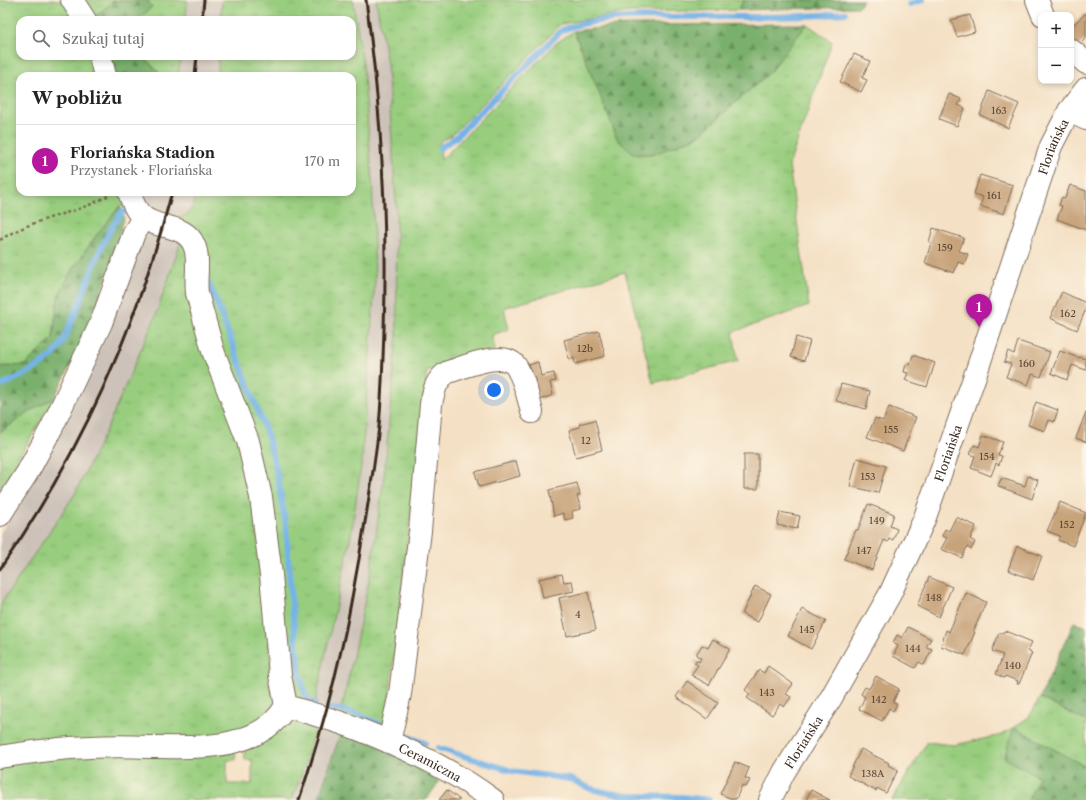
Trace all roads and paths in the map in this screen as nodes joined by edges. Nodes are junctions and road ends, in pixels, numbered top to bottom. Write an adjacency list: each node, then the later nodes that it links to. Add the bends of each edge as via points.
1 (72, 0): 4 (street)
2 (1037, 0): 3 (street)
3 (1042, 12)
4 (82, 16)
5 (1074, 53): 7 (street)
6 (101, 60): 8 (street)
7 (1086, 63)
8 (104, 72)
9 (1086, 89): 10 (street, Floriańska)
10 (1078, 115): 21 (street, Floriańska, via 1051,146 924,520 890,594)
11 (114, 196): 14 (path, via 35,222)
12 (121, 196): 17 (street, via 142,217 188,235 195,246 197,293 213,351 248,441 261,497 272,575 280,676)
13 (142, 219): 16 (street, via 134,233 101,323 52,427)
14 (0, 240)
15 (532, 412): 18 (street, Ceramiczna, via 517,367 509,360 495,358 448,372 435,386 400,694)
16 (0, 515)
17 (286, 706): 18 (street, via 358,729); 19 (street, via 277,718 262,730 226,744 199,747 90,747 31,751)
18 (389, 742): 20 (street, Ceramiczna, via 426,760)
19 (0, 757)
20 (492, 800)
21 (770, 800)

